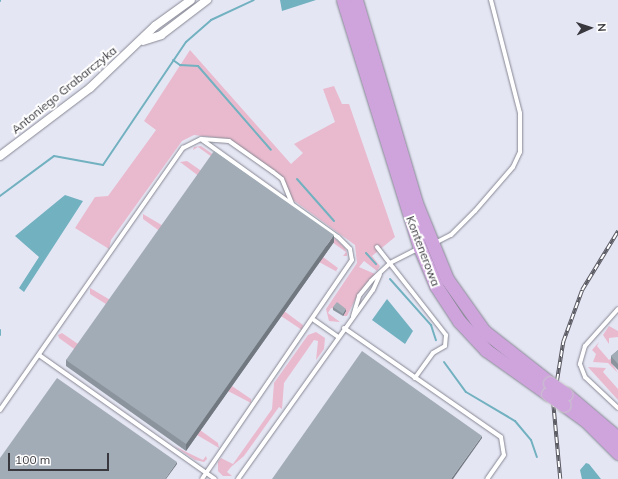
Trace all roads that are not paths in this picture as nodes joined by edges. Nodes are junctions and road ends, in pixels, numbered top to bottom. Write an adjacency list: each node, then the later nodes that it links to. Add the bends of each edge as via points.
1 (191, 0): 6 (street, Antoniego Grabarczyka, via 156,26)
2 (207, 0): 6 (street, Antoniego Grabarczyka, via 161,35)
3 (343, 0): 10 (main road, Kontenerowa)
4 (356, 0): 10 (main road, Kontenerowa)
5 (491, 0): 10 (lane, via 520,113 520,152 513,167 451,236)
6 (142, 42): 8 (street, Antoniego Grabarczyka, via 90,88)
7 (201, 139): 9 (lane); 9 (lane, via 229,141 248,154 278,176); 19 (lane, via 183,148)
8 (0, 156)
9 (293, 204): 16 (lane, via 338,237 352,254 350,267)
10 (426, 246): 12 (lane); 21 (main road, Kontenerowa, bridge, via 469,313 508,353)
11 (377, 247): 12 (lane)
12 (390, 262): 13 (lane); 20 (lane, via 447,338 444,347 431,354)
13 (380, 273): 15 (lane, via 374,290); 15 (lane, via 361,294)
14 (618, 309): 22 (lane, via 586,346 580,364 585,377)
15 (353, 316): 17 (lane)
16 (314, 320): 18 (lane); 26 (lane)
17 (344, 328): 18 (lane); 20 (lane)
18 (338, 337): 29 (lane)
19 (39, 355): 23 (lane); 26 (lane)
20 (415, 378): 30 (lane, via 501,437 504,455)
21 (565, 399): 24 (main road, Kontenerowa); 25 (main road, Kontenerowa)
22 (618, 408)
23 (0, 410)
24 (618, 438)
25 (618, 453)
26 (207, 473): 27 (lane); 28 (lane)
27 (202, 479)
28 (215, 479)
29 (238, 479)
30 (487, 479)

